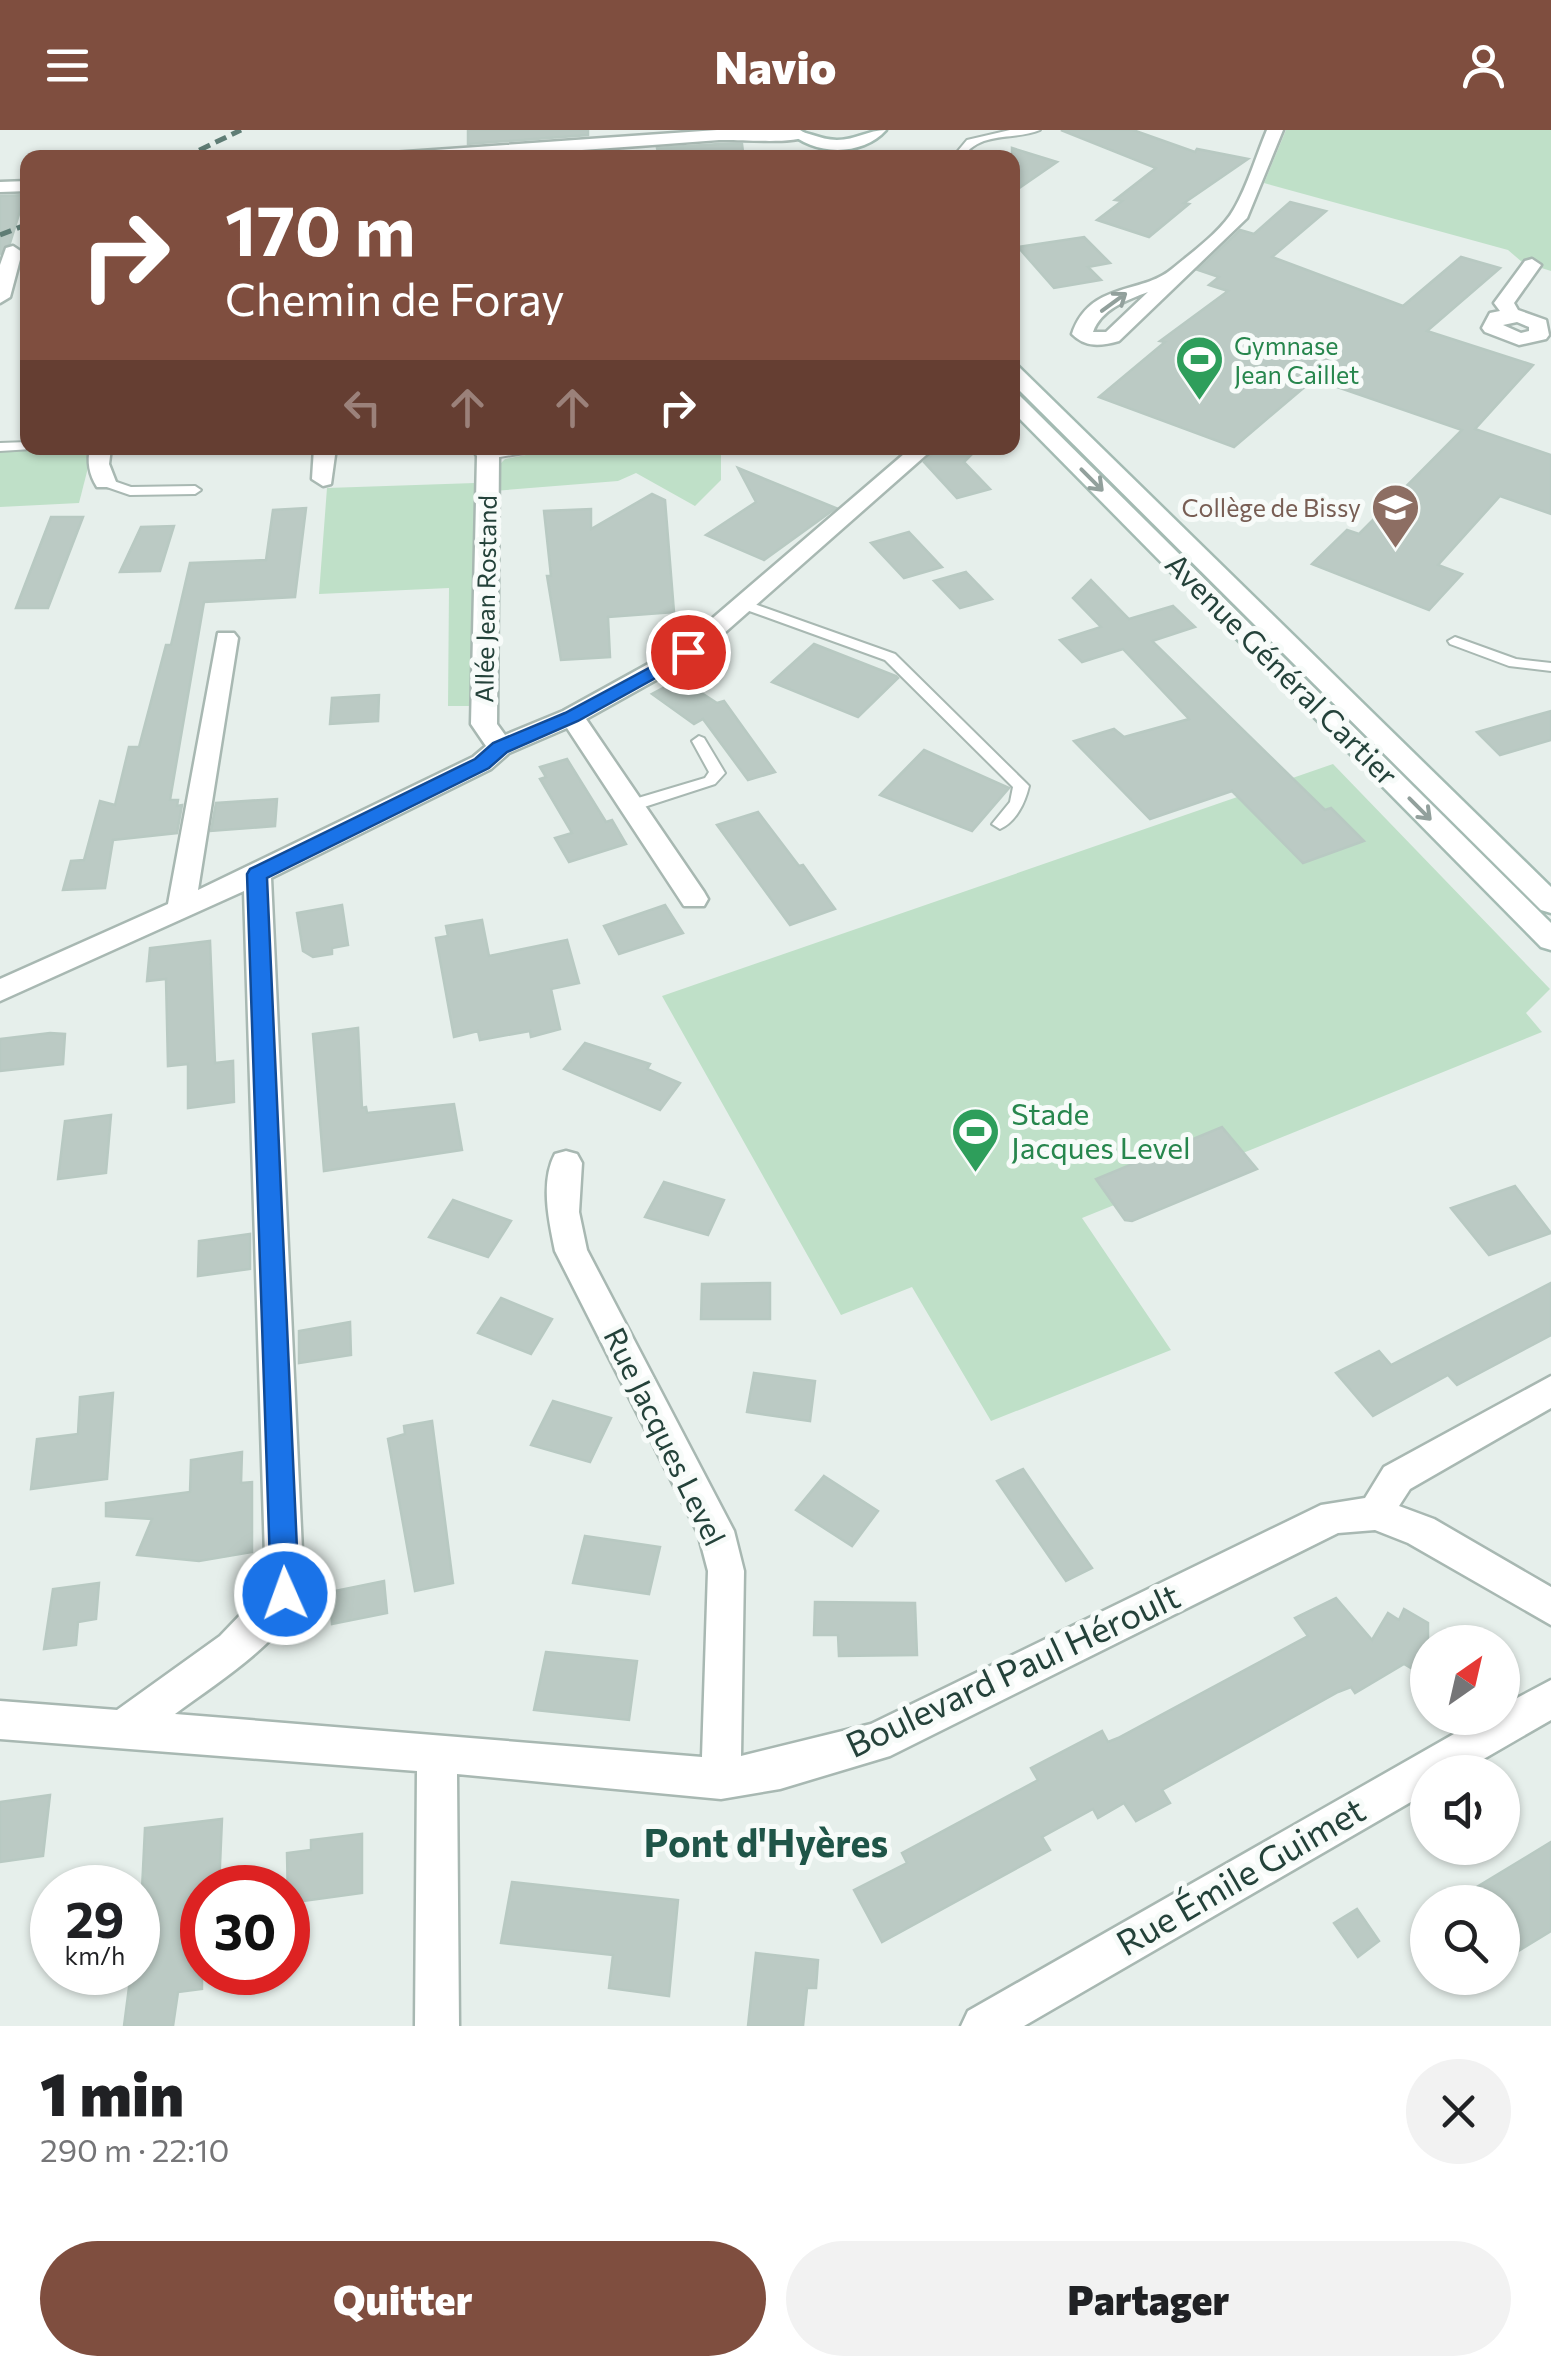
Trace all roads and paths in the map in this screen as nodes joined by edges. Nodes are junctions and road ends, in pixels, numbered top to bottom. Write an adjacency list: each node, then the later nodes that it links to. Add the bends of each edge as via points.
1 (1034, 130): 9 (lane, via 972,141)
2 (1275, 130): 12 (street, via 1241,214)
3 (753, 132): 4 (street); 7 (street)
4 (798, 132): 6 (street)
5 (871, 143): 6 (street)
6 (829, 144): 8 (street)
7 (525, 150)
8 (837, 150)
9 (959, 150)
10 (13, 252): 13 (street)
11 (1532, 265): 14 (street, via 1504,303 1512,315 1493,320 1492,328)
12 (1174, 277)
13 (0, 297)
14 (1551, 352)
15 (1020, 388): 35 (street, Avenue Général Cartier)
16 (1020, 388): 37 (street, Avenue Général Cartier, one-way to 37)
17 (99, 455): 22 (street)
18 (325, 455): 21 (street)
19 (485, 455): 30 (street, Allée Jean Rostand, via 484,724)
20 (915, 455): 24 (street)
21 (323, 479)
22 (105, 482): 23 (lane, via 130,490)
23 (195, 490)
24 (746, 605): 28 (street, via 660,671); 32 (lane, via 890,658 1021,786 1018,803)
25 (226, 638): 36 (street)
26 (1455, 641): 27 (lane, via 1514,663)
27 (1551, 668)
28 (572, 717): 30 (street); 31 (street)
29 (699, 741): 31 (lane, via 715,764 710,781)
30 (500, 748): 33 (street, via 482,763)
31 (633, 805): 34 (street)
32 (1000, 824)
33 (257, 874): 36 (street); 45 (street, via 285,1594 233,1648)
34 (694, 899)
35 (1551, 903)
36 (182, 910): 38 (street)
37 (1551, 940)
38 (0, 991)
39 (566, 1163): 47 (street, Rue Jacques Level, via 571,1250 716,1531 726,1570)
40 (1551, 1392): 41 (street, via 1397,1478)
41 (1374, 1514): 42 (street, via 1420,1530); 47 (street, Boulevard Paul Héroult, via 1334,1518 876,1742)
42 (1551, 1607)
43 (1551, 1698): 49 (street, Rue Émile Guimet)
44 (0, 1720): 45 (street, Boulevard Paul Héroult)
45 (121, 1730): 46 (street, Boulevard Paul Héroult)
46 (436, 1752): 47 (street, Boulevard Paul Héroult); 48 (street)
47 (721, 1779)
48 (437, 2026)
49 (983, 2026)

